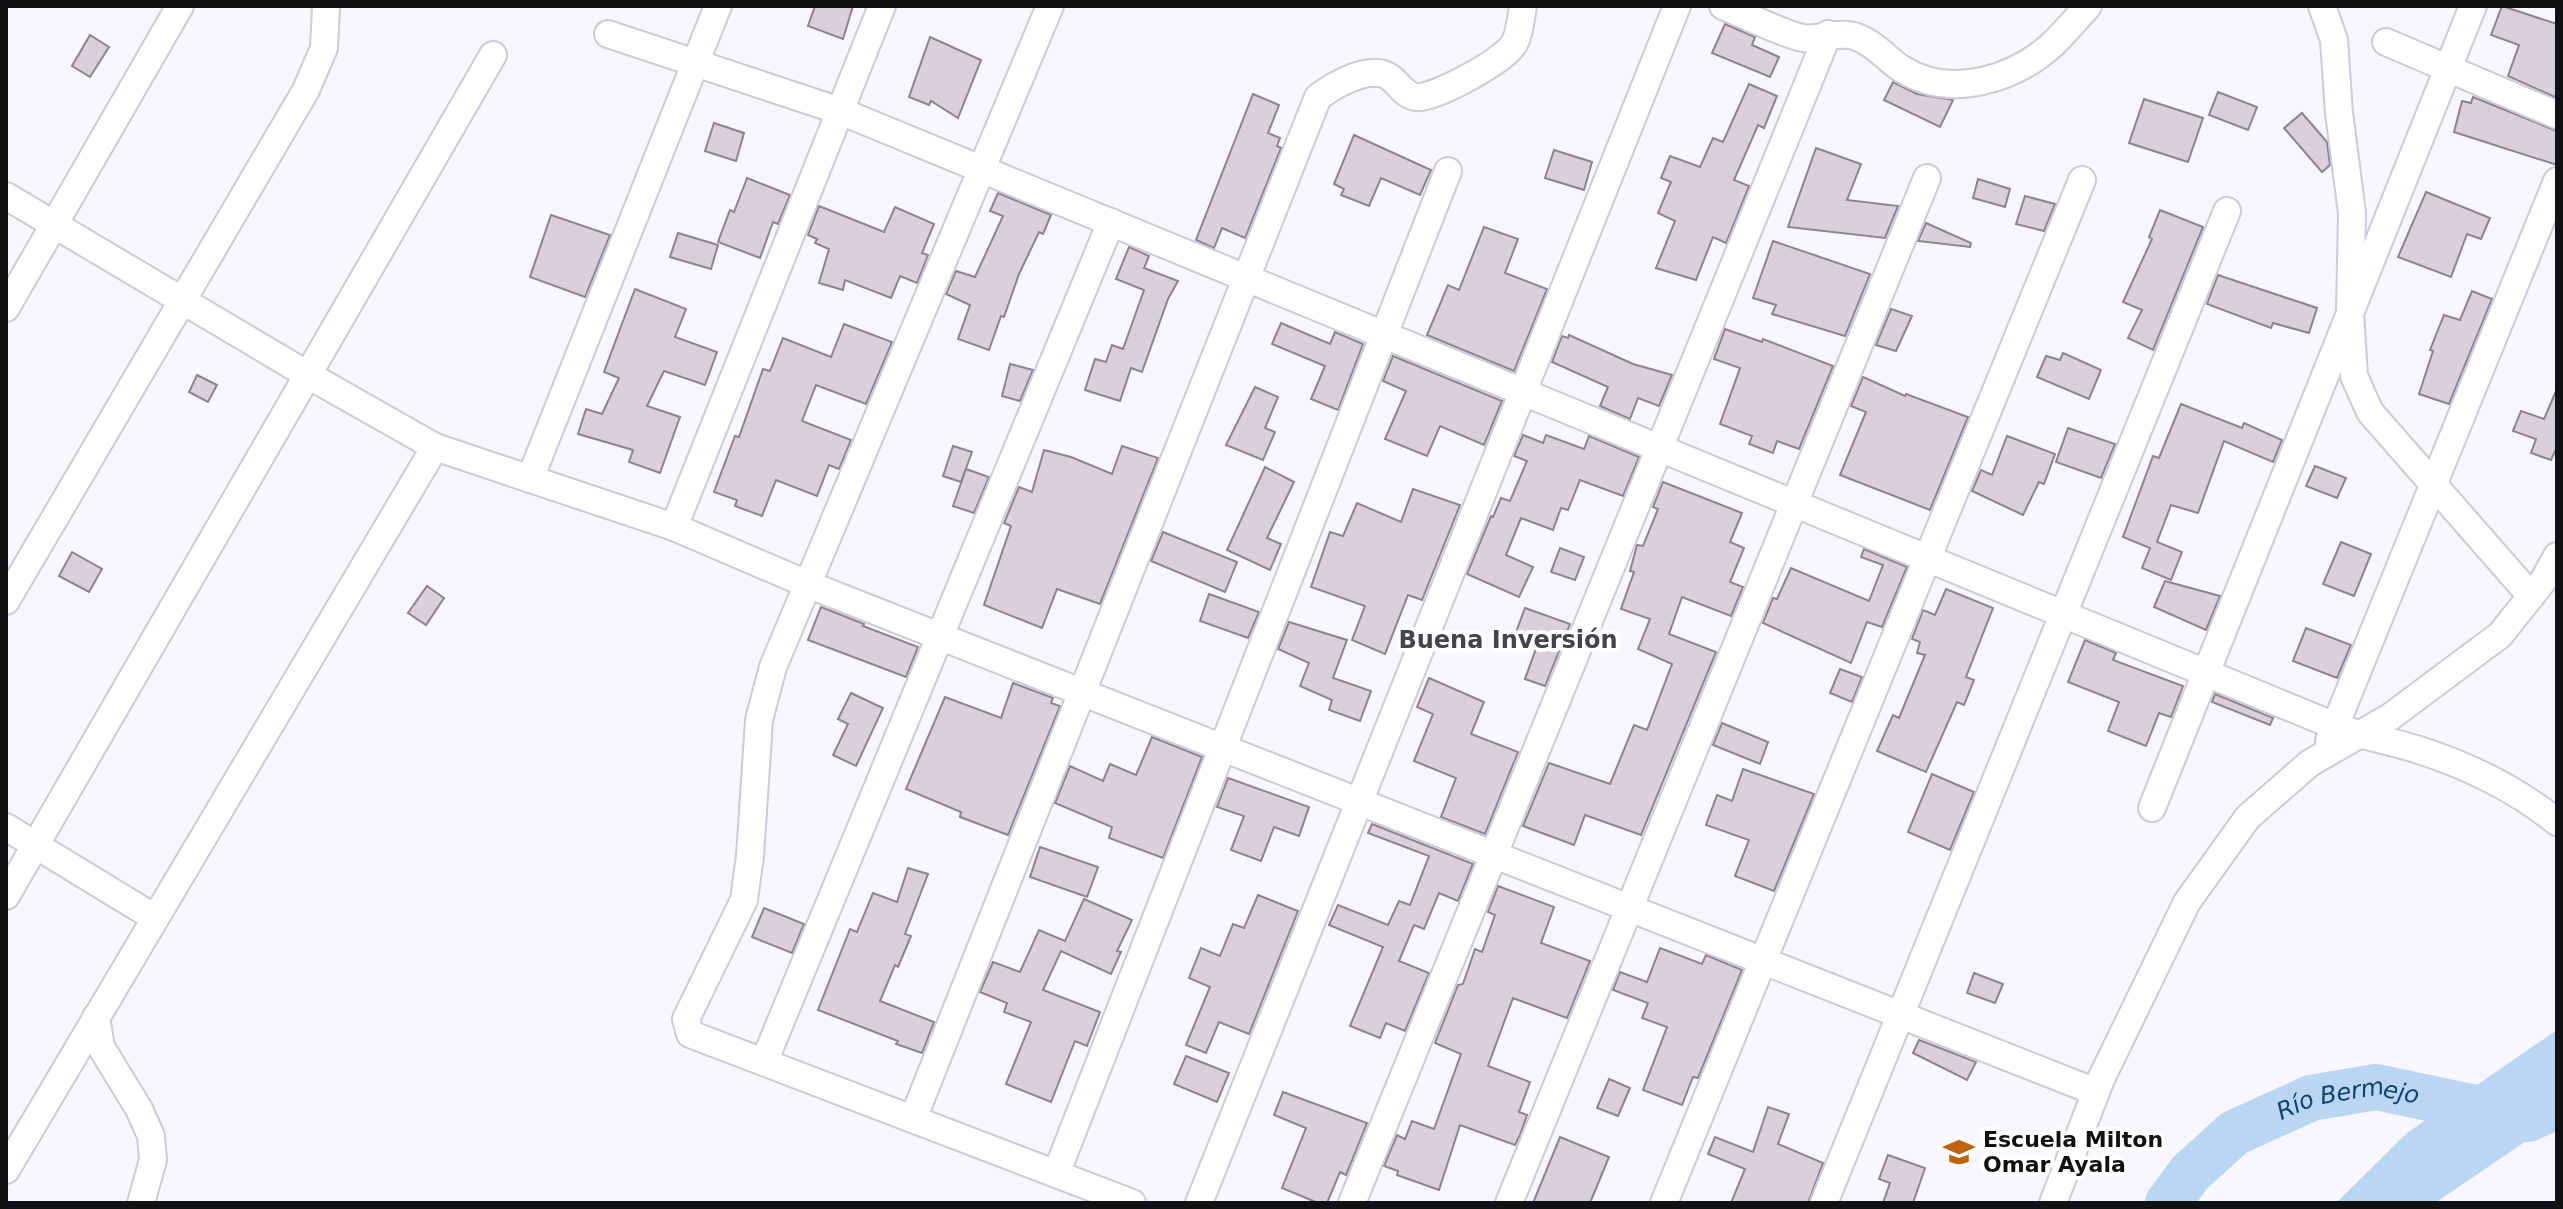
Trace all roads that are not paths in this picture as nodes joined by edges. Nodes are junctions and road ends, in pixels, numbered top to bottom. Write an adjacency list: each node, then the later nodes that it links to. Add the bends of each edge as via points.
1 (180, 6): 28 (street)
2 (326, 6): 45 (street, via 324,48 306,90)
3 (718, 6): 16 (street)
4 (882, 6): 18 (street)
5 (1050, 6): 20 (street)
6 (1523, 6): 29 (street, via 1515,44 1504,56 1437,95 1416,97 1386,75 1373,73 1341,80 1318,97)
7 (1677, 6): 34 (street)
8 (1723, 6): 13 (street, via 1804,38)
9 (2088, 6): 13 (street, via 2053,44 2015,69 1961,84 1932,82 1902,69 1854,35)
10 (2322, 6): 31 (street, via 2334,40 2352,213)
11 (2473, 6): 17 (street)
12 (608, 34): 16 (street)
13 (1828, 34): 36 (street)
14 (2386, 42): 17 (street)
15 (493, 55): 33 (street)
16 (696, 63): 18 (street); 37 (street)
17 (2447, 69): 19 (street); 31 (street)
18 (840, 111): 20 (street); 40 (street)
19 (2557, 115)
20 (982, 169): 27 (street); 43 (street)
21 (1448, 171): 32 (street)
22 (1927, 178): 39 (street)
23 (2082, 180): 42 (street)
24 (2557, 181): 38 (street)
25 (6, 196): 28 (street)
26 (2227, 211): 46 (street)
27 (1111, 222): 29 (street); 47 (street)
28 (54, 225): 30 (street); 33 (street)
29 (1246, 278): 32 (street); 49 (street)
30 (6, 308)
31 (2350, 313): 38 (street, via 2354,376 2370,412); 48 (street)
32 (1384, 335): 34 (street); 51 (street)
33 (308, 375): 35 (street); 56 (street)
34 (1523, 392): 36 (street); 52 (street)
35 (435, 447): 37 (street); 60 (street)
36 (1658, 447): 39 (street); 57 (street)
37 (530, 479): 40 (street)
38 (2433, 484): 44 (street); 50 (street)
39 (1794, 504): 42 (street); 59 (street)
40 (674, 527): 43 (street)
41 (2557, 556): 44 (street)
42 (1927, 558): 46 (street); 61 (street)
43 (807, 584): 47 (street); 64 (street, via 773,667 759,720 744,900 686,1019 690,1034)
44 (2531, 596): 50 (street, via 2500,635 2434,686 2390,717)
45 (6, 601)
46 (2063, 614): 48 (street); 62 (street)
47 (940, 637): 49 (street); 64 (street)
48 (2206, 673): 50 (street); 53 (street)
49 (1082, 692): 51 (street); 66 (street)
50 (2347, 731): 54 (street, via 2418,750 2492,779); 65 (street, via 2248,817 2187,902)
51 (1223, 748): 52 (street); 68 (street)
52 (1359, 802): 57 (street); 71 (street)
53 (2152, 808)
54 (2557, 822)
55 (6, 827): 56 (street)
56 (35, 845): 58 (street); 60 (street)
57 (1493, 855): 59 (street); 72 (street)
58 (6, 896)
59 (1629, 908): 61 (street); 73 (street)
60 (155, 918): 63 (street)
61 (1763, 961): 62 (street); 74 (street)
62 (1900, 1015): 65 (street); 75 (street)
63 (96, 1017): 67 (street); 69 (street, via 101,1047 151,1136 153,1160)
64 (764, 1062): 66 (street)
65 (2096, 1092): 76 (street)
66 (913, 1119): 68 (street)
67 (6, 1170)
68 (1056, 1174): 70 (street)
69 (141, 1203)
70 (1132, 1203)
71 (1199, 1203)
72 (1352, 1203)
73 (1509, 1203)
74 (1664, 1203)
75 (1824, 1203)
76 (2053, 1203)

